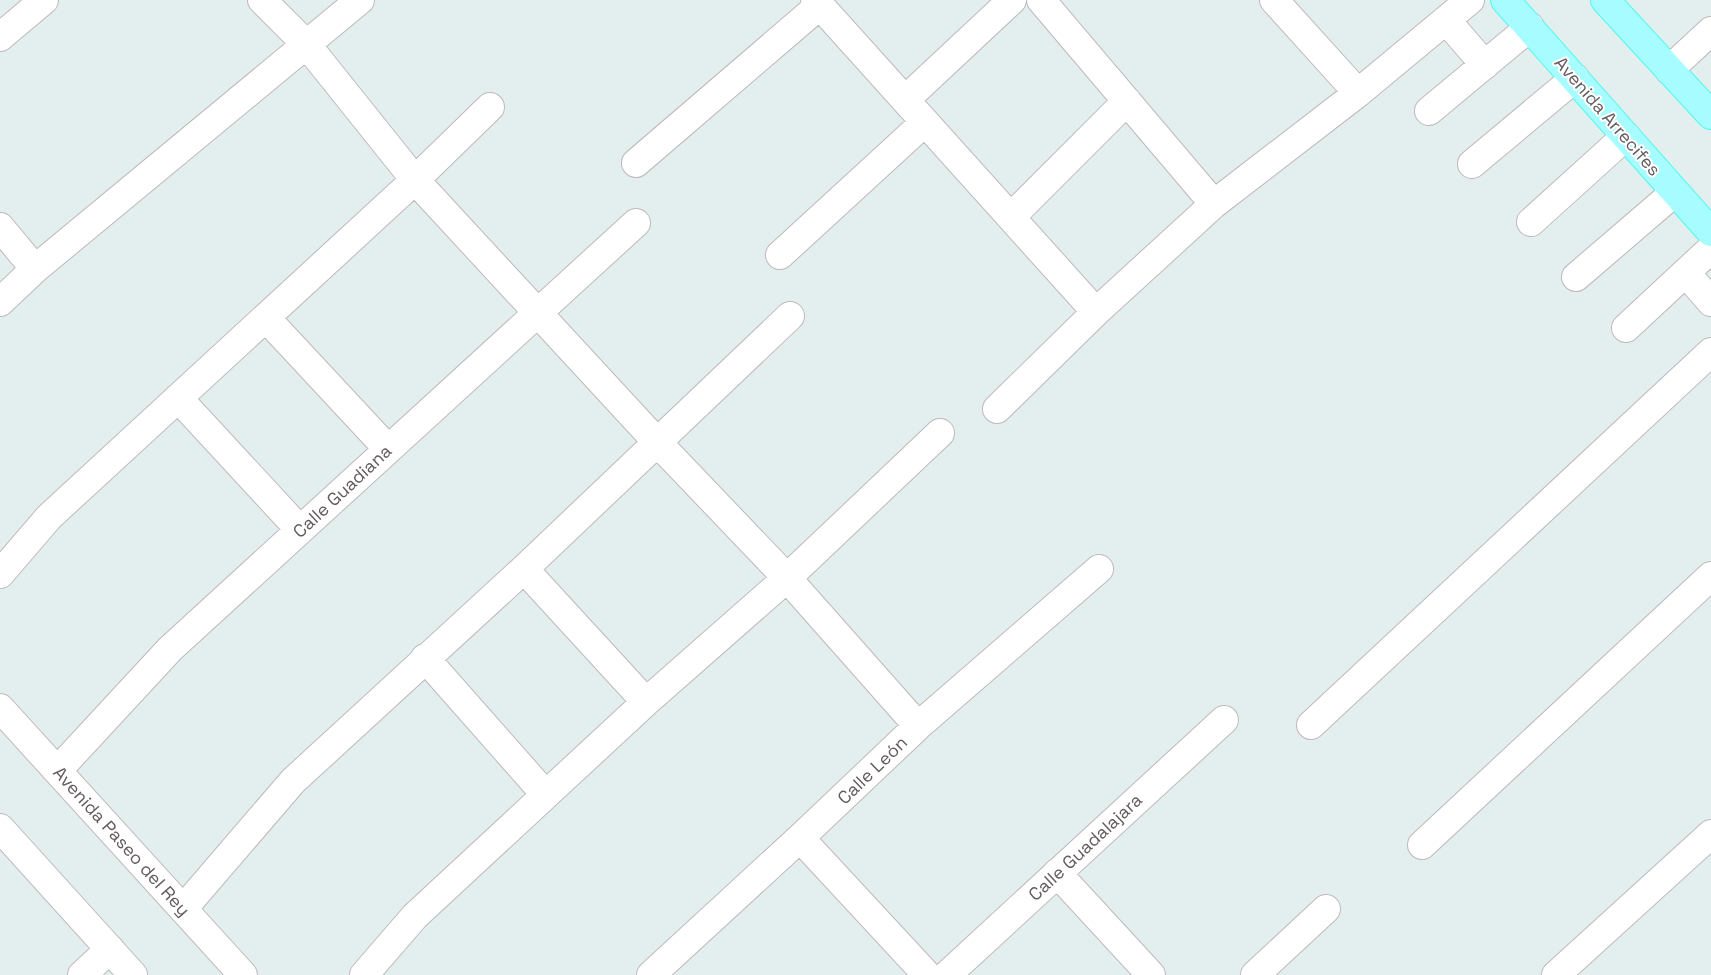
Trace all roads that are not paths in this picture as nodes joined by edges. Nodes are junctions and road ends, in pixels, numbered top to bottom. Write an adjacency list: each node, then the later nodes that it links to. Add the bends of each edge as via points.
1 (44, 0): 14 (street)
2 (262, 0): 15 (street)
3 (360, 0): 15 (street)
4 (1012, 0): 20 (street)
5 (1041, 0): 21 (street)
6 (1274, 0): 19 (street)
7 (1470, 0): 11 (street)
8 (1505, 0): 12 (main road, Avenida Arrecifes)
9 (1605, 0): 17 (main road)
10 (817, 3): 20 (street); 27 (street)
11 (1446, 20): 16 (street); 19 (street)
12 (1530, 27): 16 (street); 18 (main road, Avenida Arrecifes)
13 (1711, 31): 17 (street)
14 (0, 37)
15 (307, 45): 29 (street); 39 (street)
16 (1485, 65): 23 (street)
17 (1669, 70): 24 (main road)
18 (1575, 78): 26 (main road, Avenida Arrecifes); 28 (street)
19 (1358, 93): 31 (street)
20 (905, 100): 25 (street)
21 (1127, 101): 31 (street); 32 (street)
22 (490, 107): 29 (street)
23 (1430, 111)
24 (1711, 115)
25 (926, 122): 32 (street); 38 (street)
26 (1626, 136): 30 (main road, Avenida Arrecifes); 33 (street)
27 (636, 163)
28 (1472, 164)
29 (414, 180): 44 (street); 47 (street)
30 (1675, 192): 36 (main road, Avenida Arrecifes); 41 (street)
31 (1214, 204): 45 (street)
32 (1011, 217): 45 (street)
33 (1531, 222)
34 (636, 223): 44 (street, Calle Guadiana)
35 (0, 228): 39 (street)
36 (1711, 232)
37 (1711, 249): 40 (street)
38 (780, 255)
39 (36, 269): 42 (street)
40 (1686, 273): 43 (street); 48 (street)
41 (1576, 277)
42 (0, 302)
43 (1711, 302)
44 (537, 312): 53 (street); 54 (street, Calle Guadiana)
45 (1096, 312): 51 (street)
46 (790, 316): 53 (street)
47 (266, 318): 50 (street); 54 (street)
48 (1626, 328)
49 (1711, 352): 65 (street)
50 (178, 398): 55 (street); 58 (street, via 50,517)
51 (997, 409)
52 (940, 433): 60 (street)
53 (657, 442): 56 (street); 60 (street)
54 (388, 449): 55 (street, Calle Guadiana)
55 (300, 530): 67 (street, Calle Guadiana, via 170,649)
56 (524, 569): 61 (street); 62 (street)
57 (1099, 569): 66 (street, Calle León)
58 (0, 574)
59 (1711, 576): 72 (street)
60 (787, 578): 62 (street); 66 (street)
61 (425, 658): 68 (street); 74 (street, via 293,781)
62 (646, 702): 68 (street)
63 (0, 708): 67 (street, Avenida Paseo del Rey)
64 (1224, 720): 73 (street, Calle Guadalajara)
65 (1311, 725)
66 (918, 726): 71 (street, Calle León)
67 (58, 770): 74 (street, Avenida Paseo del Rey)
68 (545, 794): 80 (street, via 415,916)
69 (0, 828): 76 (street)
70 (1711, 834): 86 (street)
71 (800, 838): 81 (street, Calle León); 82 (street)
72 (1422, 845)
73 (1057, 873): 83 (street, Calle Guadalajara); 84 (street)
74 (183, 909): 79 (street, Avenida Paseo del Rey)
75 (1326, 909): 85 (street)
76 (110, 949): 77 (street); 78 (street)
77 (82, 975)
78 (133, 975)
79 (243, 975)
80 (364, 975)
81 (651, 975)
82 (926, 975)
83 (947, 975)
84 (1151, 975)
85 (1255, 975)
86 (1556, 975)

